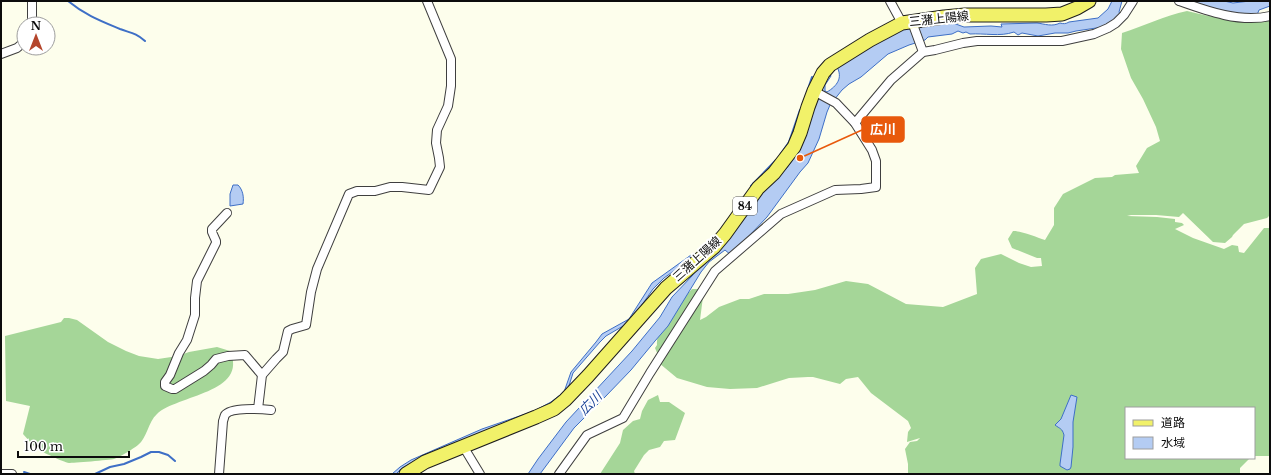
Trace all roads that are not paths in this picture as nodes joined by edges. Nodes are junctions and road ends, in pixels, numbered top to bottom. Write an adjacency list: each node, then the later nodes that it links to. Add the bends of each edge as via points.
1 (32, 1): 7 (street)
2 (427, 1): 16 (street, via 451,59 450,99 437,130 436,143 440,167 429,190 390,187 349,194 317,269 306,325 288,331 283,352)
3 (890, 1): 9 (street)
4 (1089, 1): 9 (main road, 三潴上陽線 / 84, via 1062,14 965,15)
5 (1133, 1): 11 (street, via 1116,23 1094,34 1062,41 977,41)
6 (1179, 1): 8 (street, via 1238,17)
7 (32, 16)
8 (1270, 16)
9 (910, 24): 11 (street); 13 (main road, 三潴上陽線 / 84, via 870,40 830,65 823,73)
10 (16, 48): 12 (street)
11 (923, 52): 14 (street, via 891,80)
12 (1, 54)
13 (817, 92): 14 (street, via 836,103); 19 (main road, 三潴上陽線 / 84, via 808,107 794,147 758,188 714,247 666,288 565,400 554,409)
14 (855, 123): 25 (street, via 876,161 876,187 835,190 781,214 715,271 623,418 587,435)
15 (227, 213): 16 (street, via 212,229 216,243 197,281 195,315 187,340 165,386 175,389 204,371 216,359 228,356 245,355)
16 (262, 375): 17 (street)
17 (258, 409): 18 (street); 22 (street, via 231,410 225,415)
18 (271, 410)
19 (463, 446): 23 (main road, 三潴上陽線 / 84, via 425,462); 24 (street)
20 (1, 474): 21 (street)
21 (12, 474)
22 (219, 474)
23 (406, 474)
24 (480, 474)
25 (559, 474)

